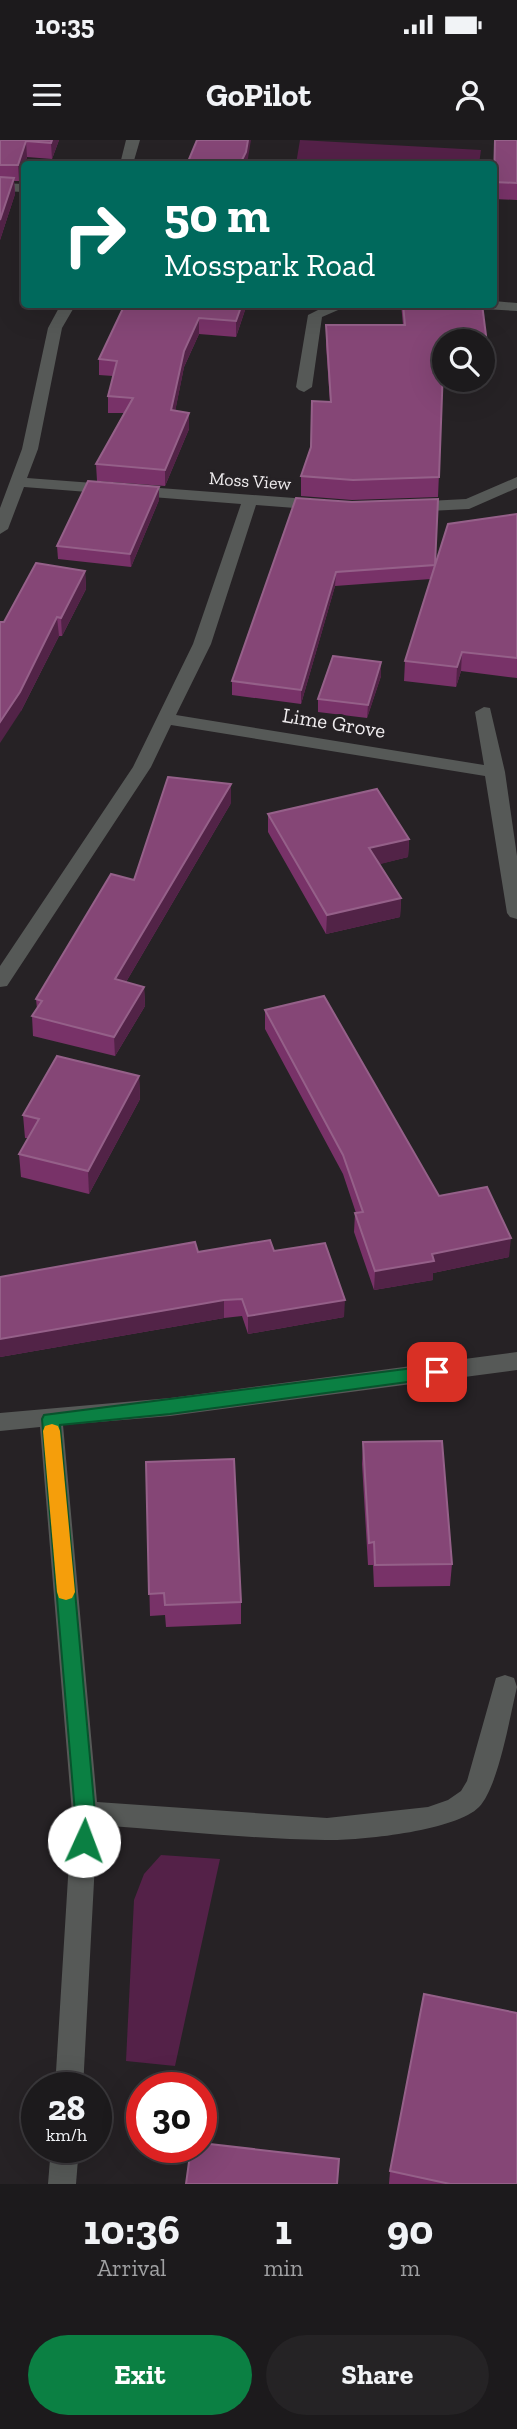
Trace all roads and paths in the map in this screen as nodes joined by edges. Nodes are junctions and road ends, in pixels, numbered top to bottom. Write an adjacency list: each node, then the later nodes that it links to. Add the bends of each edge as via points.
1 (133, 140): 2 (street)
2 (128, 161)
3 (0, 187): 4 (street)
4 (21, 188)
5 (497, 306): 6 (street)
6 (517, 307)
7 (67, 308): 10 (street, via 55,328 30,449)
8 (334, 308): 9 (street, via 315,315)
9 (304, 387)
10 (18, 482): 12 (street, Moss View); 15 (street)
11 (517, 482): 14 (street, via 469,505)
12 (250, 500): 13 (street, Moss View); 17 (street, via 202,644)
13 (339, 507)
14 (389, 507)
15 (0, 528)
16 (484, 712): 18 (street)
17 (166, 719): 18 (street, Lime Grove); 20 (street, via 142,767)
18 (496, 772): 19 (street)
19 (517, 913)
20 (0, 981)
21 (517, 1361): 22 (street)
22 (51, 1419): 23 (street); 25 (street)
23 (0, 1422)
24 (505, 1685): 25 (street, via 475,1792 456,1809 428,1818 327,1829)
25 (85, 1813): 26 (street)
26 (70, 2072)
27 (64, 2163): 28 (street)
28 (62, 2184)

